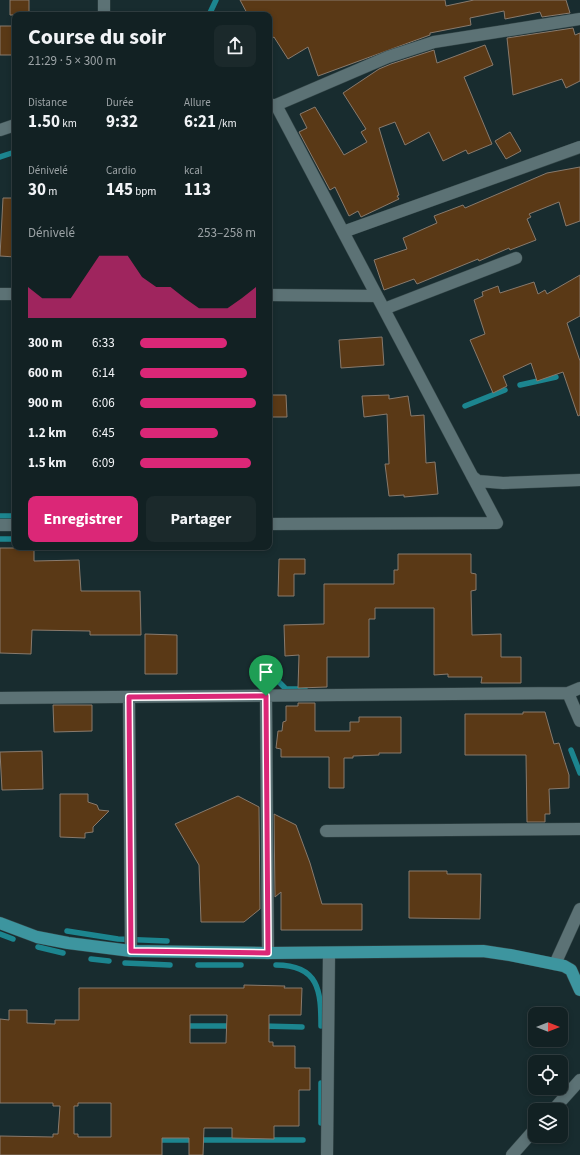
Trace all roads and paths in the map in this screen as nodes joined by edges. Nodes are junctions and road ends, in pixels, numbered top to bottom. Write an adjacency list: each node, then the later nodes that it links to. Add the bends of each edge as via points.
1 (104, 0): 2 (street)
2 (104, 12)
3 (580, 19): 4 (street, via 434,42 388,57)
4 (272, 105): 8 (street)
5 (12, 125): 6 (street)
6 (0, 130)
7 (580, 147): 8 (street)
8 (343, 232): 13 (street)
9 (516, 258): 14 (street)
10 (0, 294): 11 (street)
11 (12, 294)
12 (272, 295): 13 (street)
13 (377, 296): 14 (street)
14 (384, 309): 15 (street)
15 (472, 476): 16 (street, via 478,481 503,483); 17 (street, via 497,523)
16 (580, 480)
17 (272, 524)
18 (0, 525): 19 (street)
19 (12, 525)
20 (580, 688): 21 (street)
21 (568, 693): 22 (street); 25 (street)
22 (266, 696): 23 (street); 31 (street)
23 (129, 697): 24 (street); 30 (street)
24 (0, 698)
25 (580, 721)
26 (580, 829): 27 (street)
27 (326, 831)
28 (580, 909): 33 (street)
29 (0, 923): 30 (main road, via 8,928 45,938)
30 (131, 951): 31 (main road)
31 (268, 953): 32 (main road)
32 (329, 953): 33 (main road, via 483,951); 39 (street)
33 (555, 964): 34 (main road)
34 (575, 971): 35 (main road)
35 (580, 990)
36 (580, 1080): 37 (street)
37 (559, 1103)
38 (528, 1137): 40 (street)
39 (328, 1155)
40 (512, 1155)

